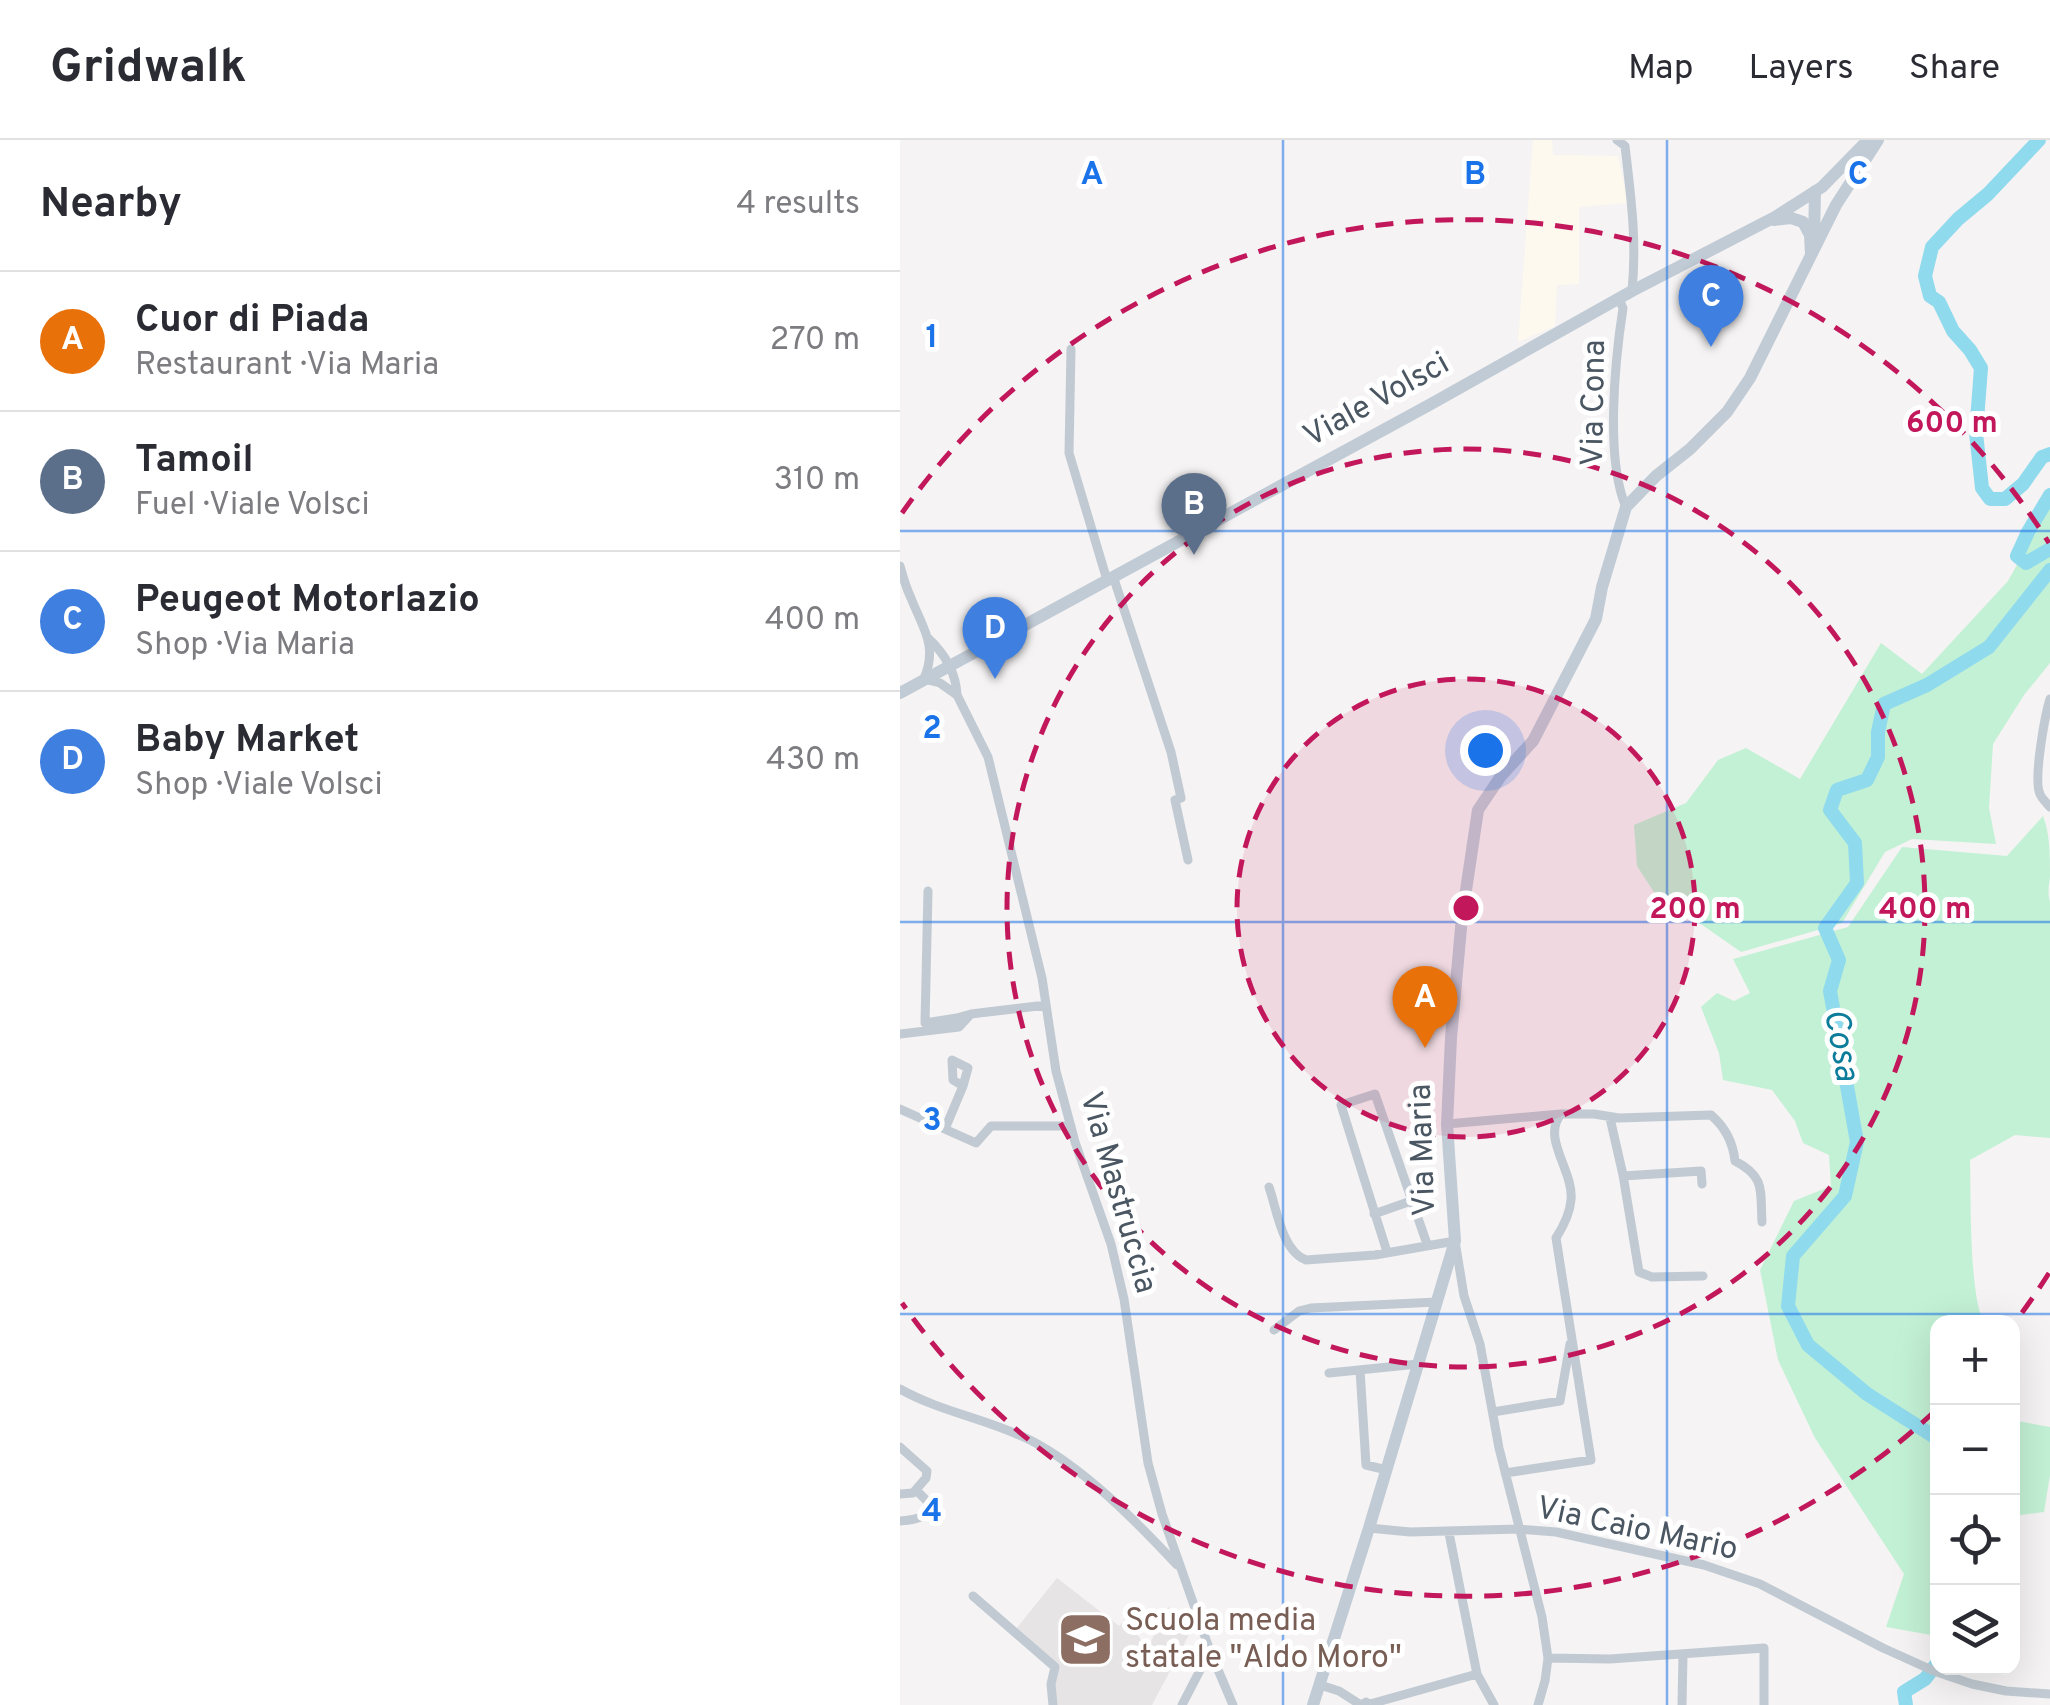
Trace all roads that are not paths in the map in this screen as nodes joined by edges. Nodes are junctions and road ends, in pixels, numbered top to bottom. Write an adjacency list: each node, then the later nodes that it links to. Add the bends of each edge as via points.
1 (1617, 140): 8 (street, Via Cona, via 1625,146 1635,226)
2 (1868, 140): 4 (street, Viale Volsci)
3 (1878, 140): 6 (street, Via Maria)
4 (1815, 192): 5 (street, Viale Volsci); 6 (street, via 1826,211); 7 (street)
5 (1768, 221): 7 (street, via 1803,222); 8 (street, Viale Volsci)
6 (1822, 235): 7 (street, Via Maria)
7 (1810, 258): 10 (street, Via Maria, via 1728,412)
8 (1626, 295): 10 (street, Via Cona, via 1614,410); 12 (street, Viale Volsci)
9 (1071, 349): 12 (street, via 1069,453)
10 (1626, 508): 30 (street, Via Maria, via 1596,618 1534,741 1478,810 1453,1002)
11 (900, 566): 13 (street)
12 (1110, 578): 14 (street, Viale Volsci); 21 (street, via 1171,752)
13 (933, 645): 14 (street); 15 (street, Via Mastruccia); 16 (street)
14 (972, 652): 15 (street, Viale Volsci); 17 (street)
15 (946, 667): 16 (street, Viale Volsci); 17 (street, Via Mastruccia, via 954,673)
16 (924, 679): 17 (street); 18 (street, Viale Volsci)
17 (955, 689): 23 (street, Via Mastruccia, via 988,757)
18 (900, 694)
19 (2050, 698): 20 (street, via 2037,776)
20 (2050, 807)
21 (1188, 860)
22 (928, 891): 24 (street, via 926,1023)
23 (1046, 1006): 24 (street); 31 (street, Via Mastruccia)
24 (971, 1014): 25 (street, via 959,1027)
25 (900, 1034)
26 (964, 1086): 32 (street)
27 (900, 1108): 32 (street)
28 (1561, 1114): 29 (street); 30 (street); 45 (street, via 1556,1144 1571,1200 1556,1238)
29 (1610, 1118): 33 (street); 38 (street, via 1710,1116 1728,1136 1736,1160 1757,1177)
30 (1448, 1124): 39 (street, Via Maria)
31 (1071, 1126): 32 (street, via 991,1126 976,1142); 60 (street, Via Mastruccia, via 1111,1244 1148,1463)
32 (945, 1128)
33 (1624, 1176): 34 (street, via 1701,1171); 42 (street, via 1639,1272)
34 (1702, 1184)
35 (1269, 1187): 41 (street, via 1299,1258)
36 (1411, 1201): 37 (street); 37 (street, via 1375,1094 1358,1099 1341,1105); 40 (street)
37 (1374, 1214): 41 (street)
38 (1762, 1222)
39 (1455, 1241): 40 (street); 43 (street, Via Maria); 50 (street)
40 (1427, 1244): 41 (street)
41 (1387, 1252)
42 (1703, 1276)
43 (1437, 1302): 44 (street, via 1311,1308); 46 (street, Via Maria)
44 (1274, 1330)
45 (1572, 1336): 50 (street, via 1560,1401); 53 (street, via 1591,1460)
46 (1418, 1364): 47 (street); 52 (street, Via Maria)
47 (1360, 1370): 48 (street); 52 (street, via 1366,1464)
48 (1329, 1373)
49 (900, 1389): 60 (street, via 1041,1446 1146,1532)
50 (1493, 1412): 53 (street)
51 (900, 1447): 54 (street, via 928,1472)
52 (1387, 1470): 57 (street, Via Maria)
53 (1505, 1472): 58 (street)
54 (916, 1490): 55 (street); 56 (street, via 933,1507)
55 (900, 1494)
56 (900, 1521)
57 (1369, 1528): 59 (street, Via Caio Mario); 66 (street, Via Maria)
58 (1520, 1530): 59 (street, Via Caio Mario); 64 (street); 67 (street, Via Caio Mario, via 1704,1565 1760,1584 1905,1658 1972,1684)
59 (1450, 1532): 65 (street)
60 (1182, 1571): 62 (street, Via Mastruccia)
61 (973, 1596): 69 (street, via 1054,1667)
62 (1210, 1651): 70 (street); 71 (street, Via Mastruccia)
63 (1683, 1655): 64 (street); 75 (street); 76 (street, via 1764,1648)
64 (1548, 1658): 74 (street)
65 (1476, 1674): 68 (street); 73 (street)
66 (1320, 1686): 68 (street); 72 (street, Via Maria)
67 (2050, 1694)
68 (1370, 1704)
69 (1053, 1705)
70 (1182, 1705)
71 (1233, 1705)
72 (1314, 1705)
73 (1494, 1705)
74 (1538, 1705)
75 (1682, 1705)
76 (1764, 1705)

